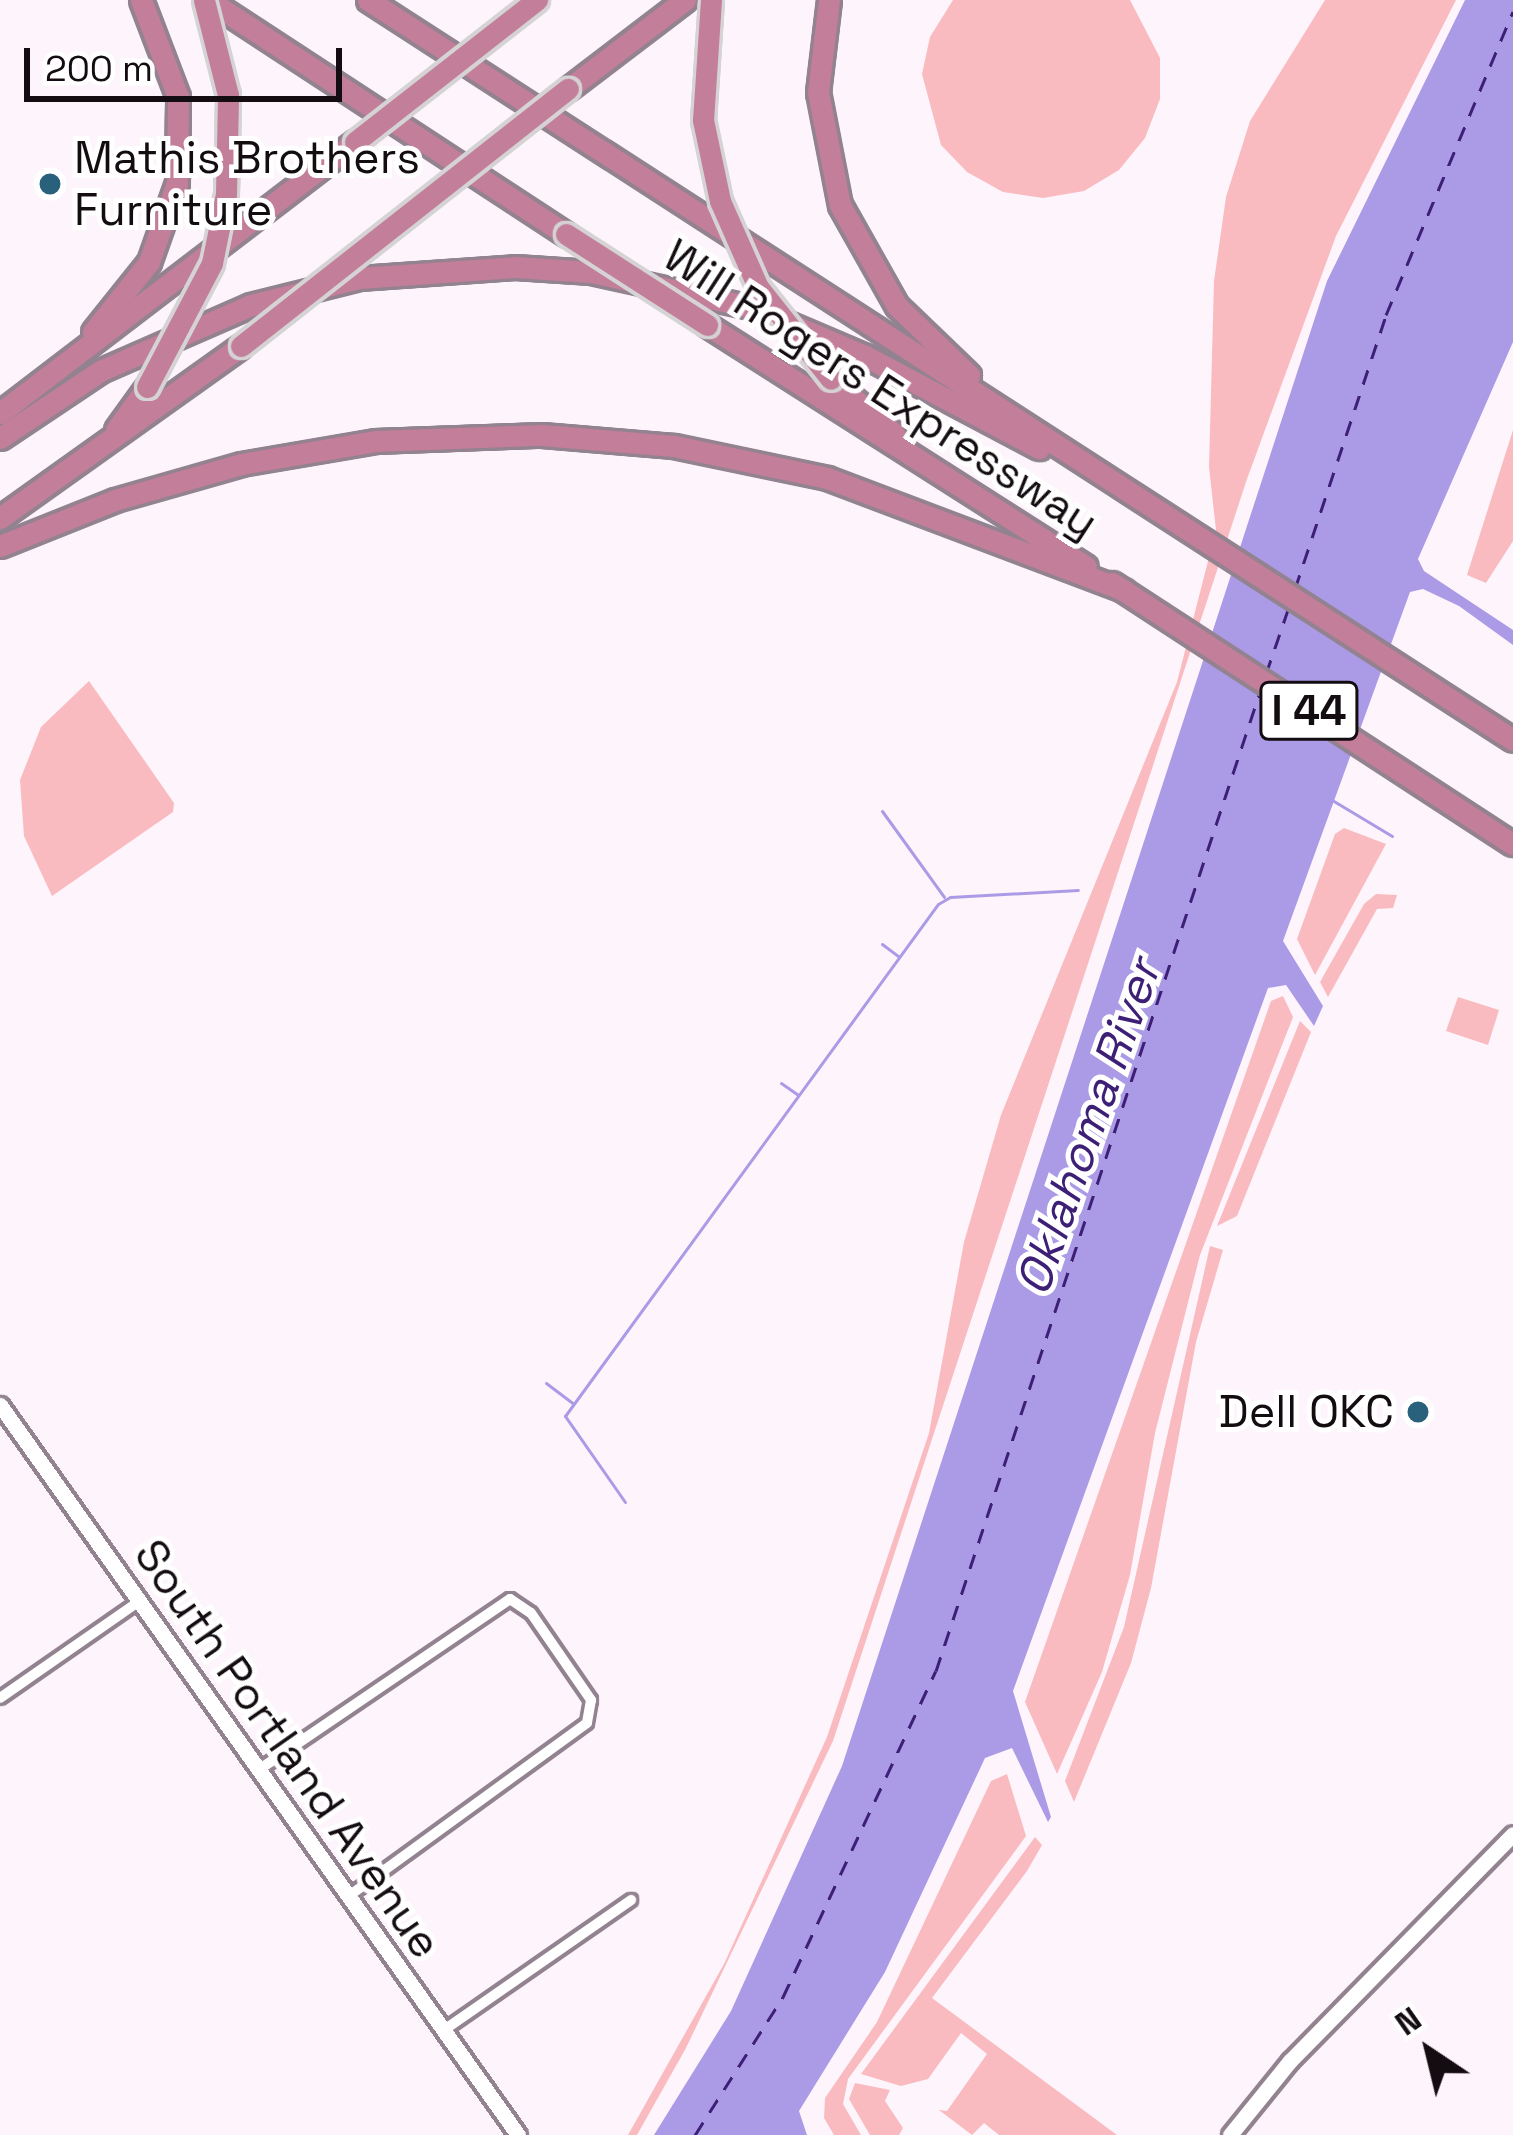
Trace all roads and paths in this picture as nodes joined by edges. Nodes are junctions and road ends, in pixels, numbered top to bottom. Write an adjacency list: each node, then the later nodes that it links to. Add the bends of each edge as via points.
1 (141, 0): 8 (highway, via 178,97 172,203 126,298)
2 (206, 0): 12 (highway, bridge, via 228,95 226,194 206,277 147,387); 13 (highway, Will Rogers Expressway / I 44, bridge)
3 (368, 0): 10 (highway, Will Rogers Expressway / I 44)
4 (537, 0): 8 (highway, bridge)
5 (686, 0): 12 (highway, bridge)
6 (711, 0): 13 (highway, bridge, via 703,108 720,201 758,287 831,379)
7 (829, 0): 10 (highway, via 820,121 852,232 912,323)
8 (50, 374): 9 (highway)
9 (0, 413)
10 (1029, 427): 14 (highway, Will Rogers Expressway / I 44)
11 (0, 438): 14 (highway, via 100,371 250,305 419,270 532,267 659,284 791,322)
12 (105, 445): 15 (highway)
13 (928, 464): 17 (highway, Will Rogers Expressway / I 44)
14 (1126, 491): 18 (highway, Will Rogers Expressway / I 44)
15 (0, 518)
16 (0, 547): 17 (highway, via 115,500 241,464 395,440 542,435 674,446 827,478)
17 (1124, 590): 19 (highway, Will Rogers Expressway / I 44)
18 (1513, 740)
19 (1513, 844)
20 (0, 1405): 21 (main road, South Portland Avenue)
21 (138, 1602): 22 (street); 23 (main road, South Portland Avenue)
22 (0, 1698)
23 (257, 1771): 25 (main road, South Portland Avenue); 25 (street, via 510,1600 523,1602 592,1700 579,1734)
24 (1513, 1834): 29 (main road, via 1290,2061)
25 (350, 1896): 27 (main road, South Portland Avenue)
26 (632, 1900): 27 (street)
27 (444, 2030): 28 (main road, South Portland Avenue)
28 (518, 2135)
29 (1230, 2135)

